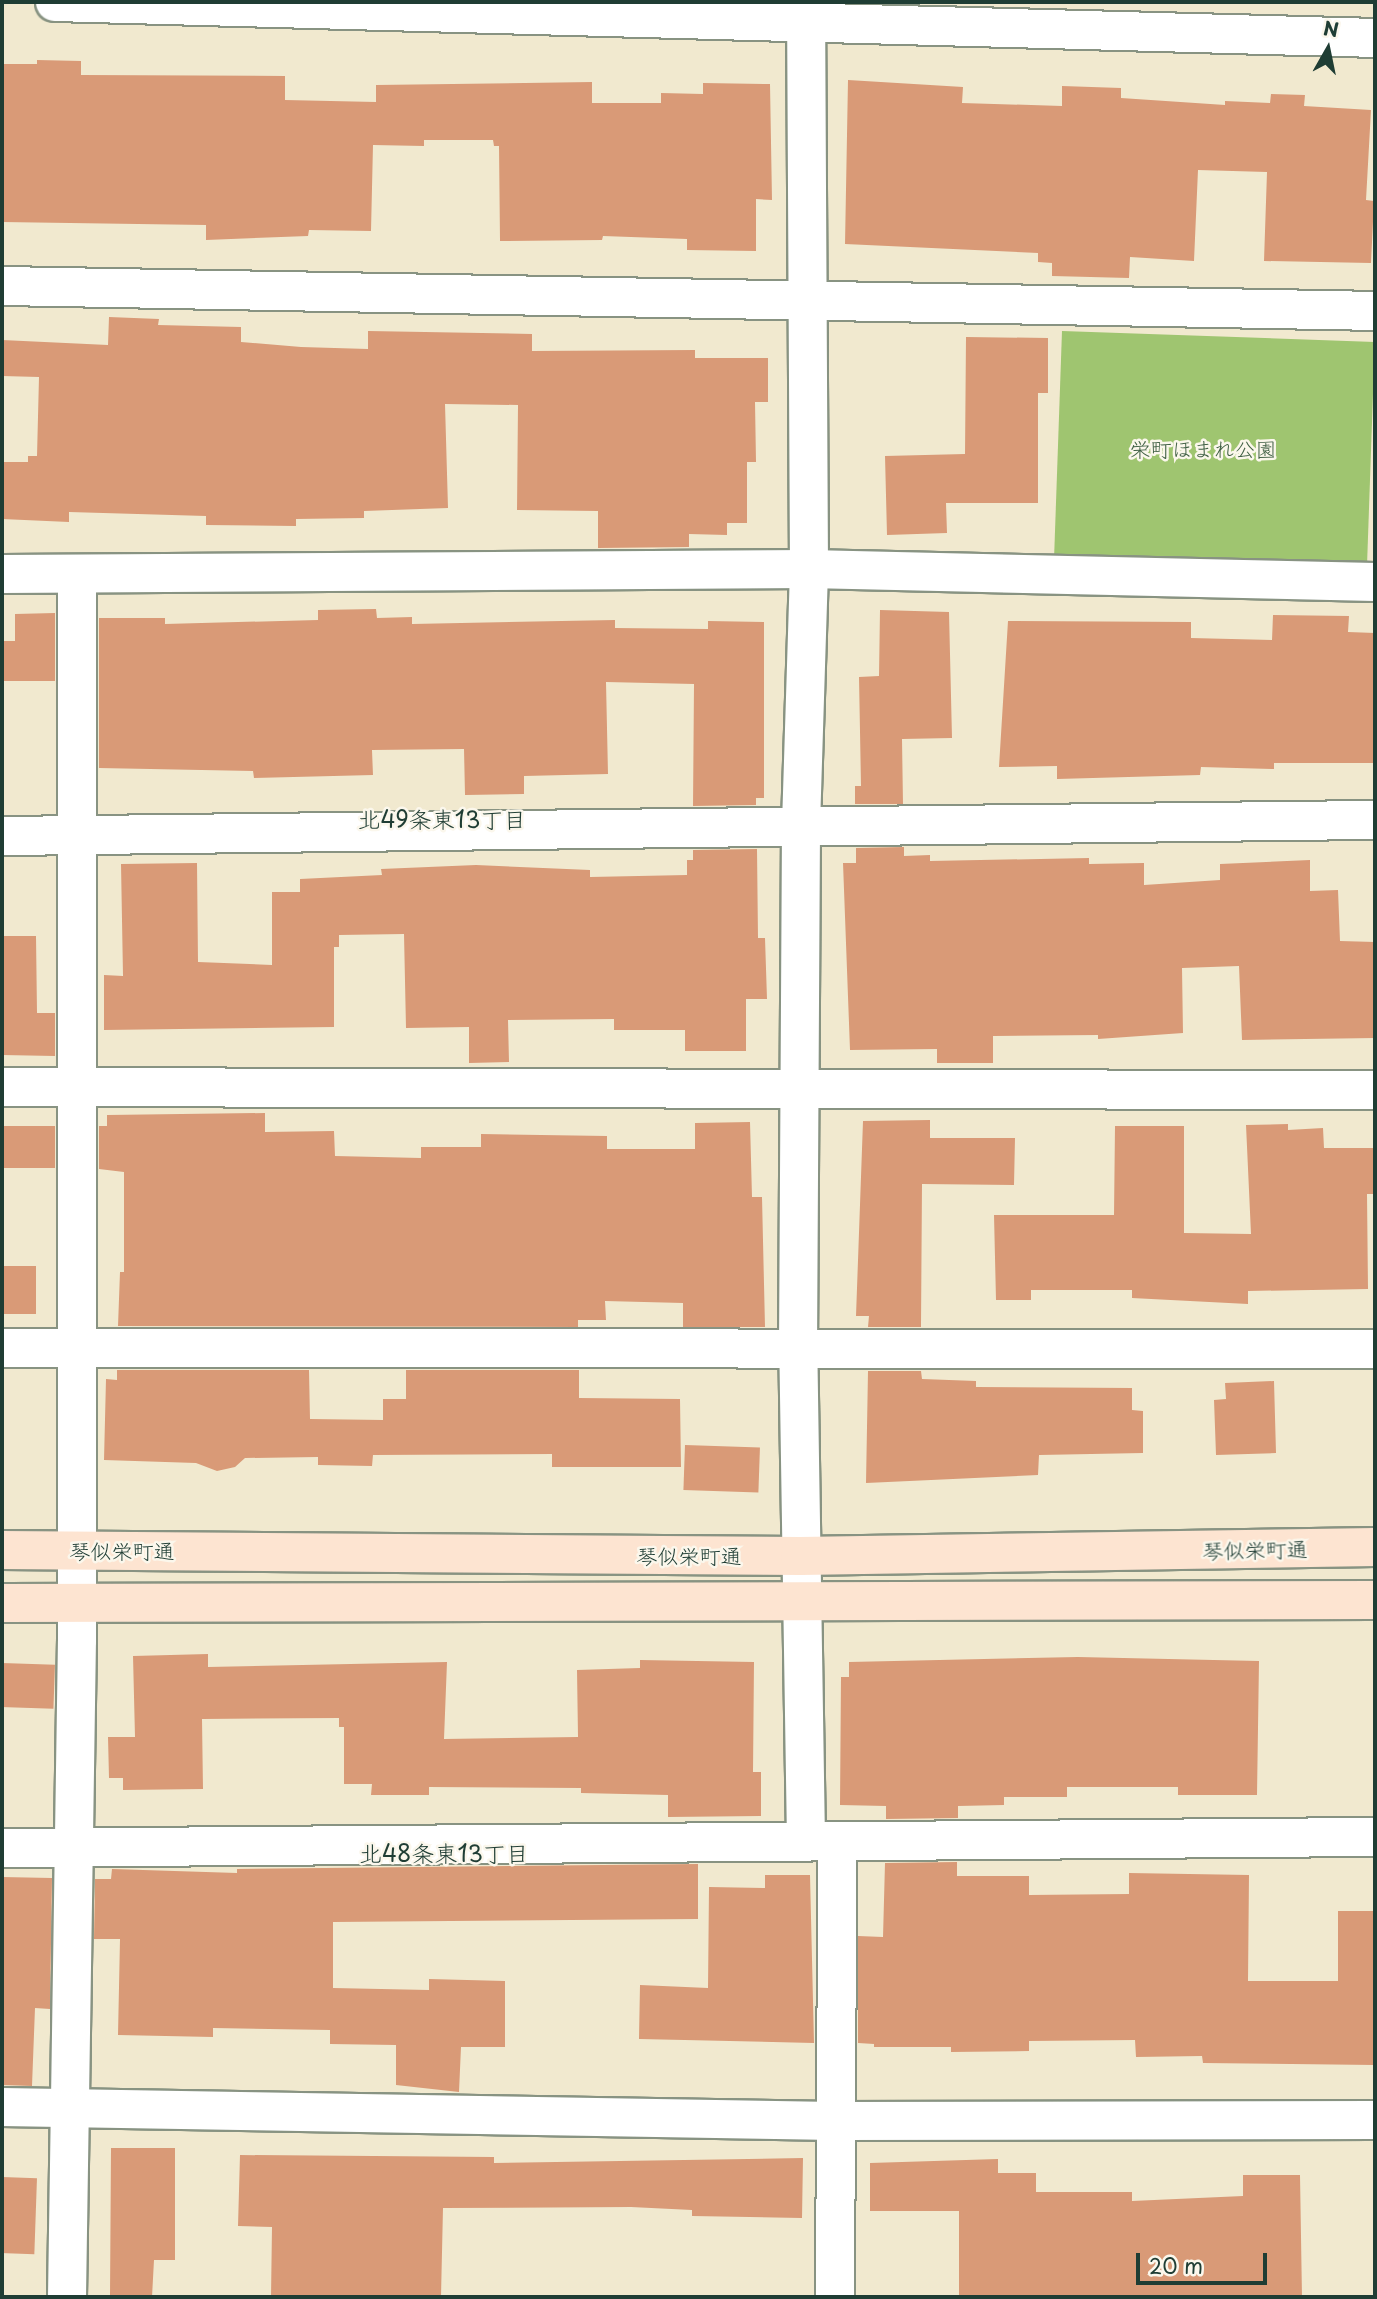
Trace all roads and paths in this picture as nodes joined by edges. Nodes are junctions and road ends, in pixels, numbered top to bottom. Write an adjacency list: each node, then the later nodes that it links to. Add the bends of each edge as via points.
1 (55, 2): 2 (street)
2 (806, 12): 3 (street); 5 (street)
3 (1375, 38)
4 (2, 286): 5 (street)
5 (807, 303): 6 (street); 7 (street)
6 (1375, 311)
7 (809, 569): 9 (street); 10 (street); 12 (street)
8 (2, 574): 9 (street)
9 (77, 574): 13 (street)
10 (1375, 582)
11 (1375, 820): 12 (street)
12 (801, 825): 13 (street); 17 (street)
13 (78, 835): 14 (street); 16 (street)
14 (2, 836)
15 (2, 1087): 16 (street)
16 (77, 1088): 17 (street); 20 (street)
17 (800, 1089): 18 (street); 21 (street)
18 (1375, 1090)
19 (2, 1348): 20 (street)
20 (78, 1348): 21 (street); 24 (street)
21 (798, 1349): 22 (street); 26 (street)
22 (1375, 1349)
23 (1375, 1547): 26 (street, 琴似栄町通)
24 (77, 1549): 25 (street, 琴似栄町通); 26 (street, 琴似栄町通); 29 (street)
25 (2, 1550)
26 (800, 1556): 27 (street)
27 (800, 1600): 28 (street); 29 (street); 32 (street)
28 (1375, 1600)
29 (77, 1603): 30 (street); 34 (street)
30 (2, 1604)
31 (1375, 1837): 32 (street)
32 (822, 1841): 34 (street); 38 (street)
33 (2, 1848): 34 (street)
34 (75, 1849): 36 (street)
35 (2, 2107): 36 (street)
36 (69, 2109): 38 (street); 39 (street)
37 (1375, 2119): 38 (street)
38 (835, 2121): 40 (street)
39 (67, 2297)
40 (835, 2297)

